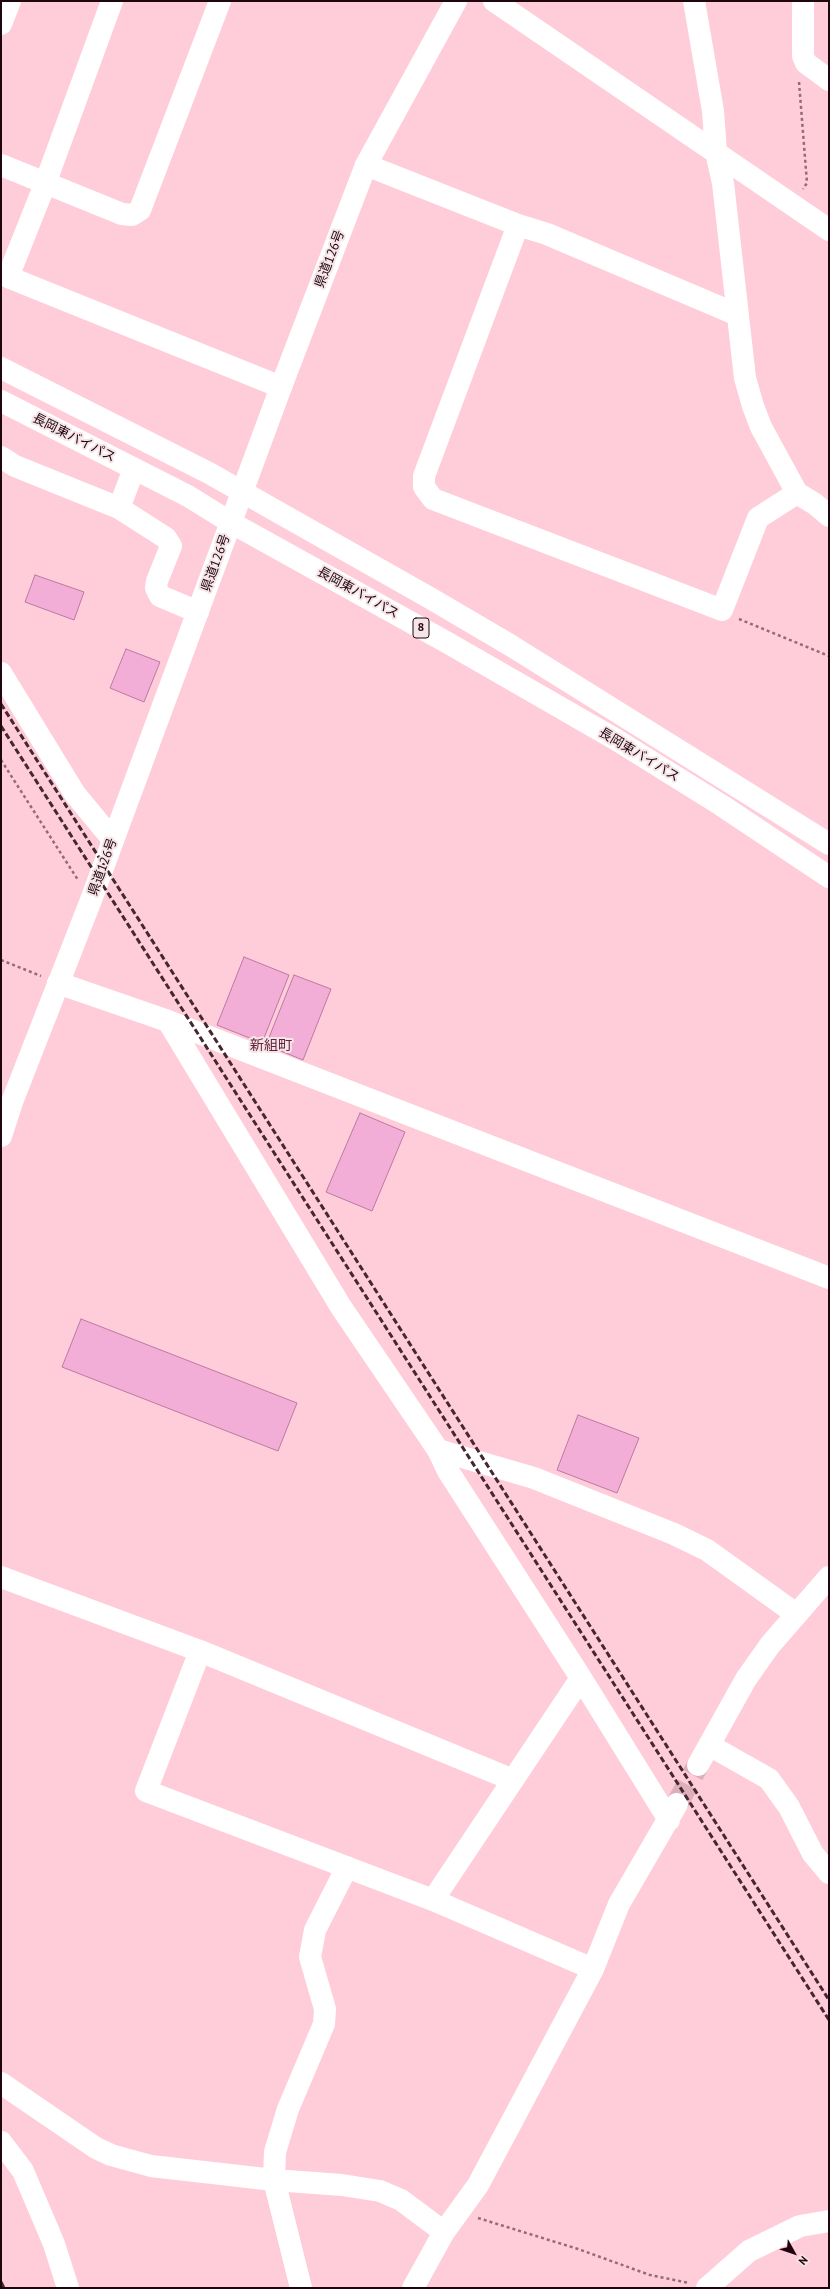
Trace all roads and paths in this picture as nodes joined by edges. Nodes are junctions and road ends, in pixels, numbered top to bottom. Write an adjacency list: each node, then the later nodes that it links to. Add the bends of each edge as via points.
1 (10, 1): 8 (main road)
2 (112, 1): 14 (main road)
3 (220, 1): 14 (main road, via 140,210 132,215 122,214)
4 (456, 1): 13 (main road, 県道126号)
5 (494, 1): 11 (main road)
6 (694, 1): 11 (main road, via 713,111)
7 (803, 1): 9 (main road, via 803,56)
8 (1, 24)
9 (806, 63): 10 (main road); 15 (path, via 798,75 807,183)
10 (829, 80)
11 (716, 152): 15 (main road); 18 (main road, via 723,183)
12 (1, 165): 14 (main road)
13 (366, 165): 16 (main road); 20 (main road, 県道126号)
14 (45, 184): 20 (main road, via 8,277)
15 (793, 205): 17 (main road)
16 (518, 226): 18 (main road, via 547,234); 29 (main road, via 424,476 424,487 434,499)
17 (829, 230)
18 (738, 315): 25 (main road, via 746,378 753,406)
19 (1, 368): 24 (main road, 長岡東バイパス / 8)
20 (281, 387): 24 (main road, 県道126号)
21 (1, 401): 23 (main road, 長岡東バイパス / 8)
22 (1, 457): 26 (main road, via 15,466)
23 (134, 469): 26 (main road); 28 (main road, 長岡東バイパス / 8, via 188,496)
24 (242, 492): 28 (main road, 県道126号); 35 (main road, 長岡東バイパス / 8, via 510,645)
25 (797, 493): 27 (main road); 29 (main road, via 758,518)
26 (119, 508): 30 (main road, via 157,531 171,546 156,588 160,596)
27 (829, 516)
28 (230, 522): 30 (main road, 県道126号); 36 (main road, 長岡東バイパス / 8, via 615,739 721,805)
29 (722, 610): 31 (path)
30 (198, 612): 34 (main road, 県道126号)
31 (829, 656)
32 (1, 673): 34 (main road, via 75,794)
33 (1, 760): 37 (path)
34 (113, 840): 37 (main road, 県道126号)
35 (829, 844)
36 (829, 878)
37 (91, 900): 39 (main road, 県道126号)
38 (1, 960): 39 (path)
39 (58, 982): 40 (main road); 41 (main road, 県道126号)
40 (168, 1022): 42 (main road); 43 (main road, via 341,1307)
41 (1, 1136)
42 (829, 1278)
43 (438, 1450): 46 (main road, via 534,1478 674,1534 707,1550); 48 (main road, via 448,1471)
44 (1, 1577): 47 (main road)
45 (829, 1577): 46 (main road)
46 (796, 1614): 49 (main road, via 746,1679)
47 (200, 1652): 51 (main road); 52 (main road, via 146,1791)
48 (581, 1678): 51 (main road); 55 (main road, via 673,1812 619,1904)
49 (709, 1745): 50 (main road); 53 (main road, via 769,1779 789,1807 813,1854)
50 (698, 1765)
51 (513, 1780): 54 (main road)
52 (347, 1867): 54 (main road); 58 (main road, via 316,1930 310,1957 325,2009 324,2024 288,2109 275,2152)
53 (829, 1873)
54 (433, 1900): 55 (main road)
55 (594, 1970): 59 (main road, via 478,2185)
56 (1, 2084): 58 (main road, via 96,2148 111,2155 152,2166)
57 (1, 2142): 63 (main road, via 23,2171 54,2244)
58 (274, 2180): 61 (main road, via 342,2185 380,2191 400,2200); 64 (main road)
59 (458, 2212): 61 (main road); 62 (path, via 578,2249 650,2275)
60 (829, 2221): 62 (main road, via 800,2226 749,2251)
61 (444, 2232): 65 (main road)
62 (708, 2287)
63 (68, 2288)
64 (301, 2288)
65 (414, 2288)

